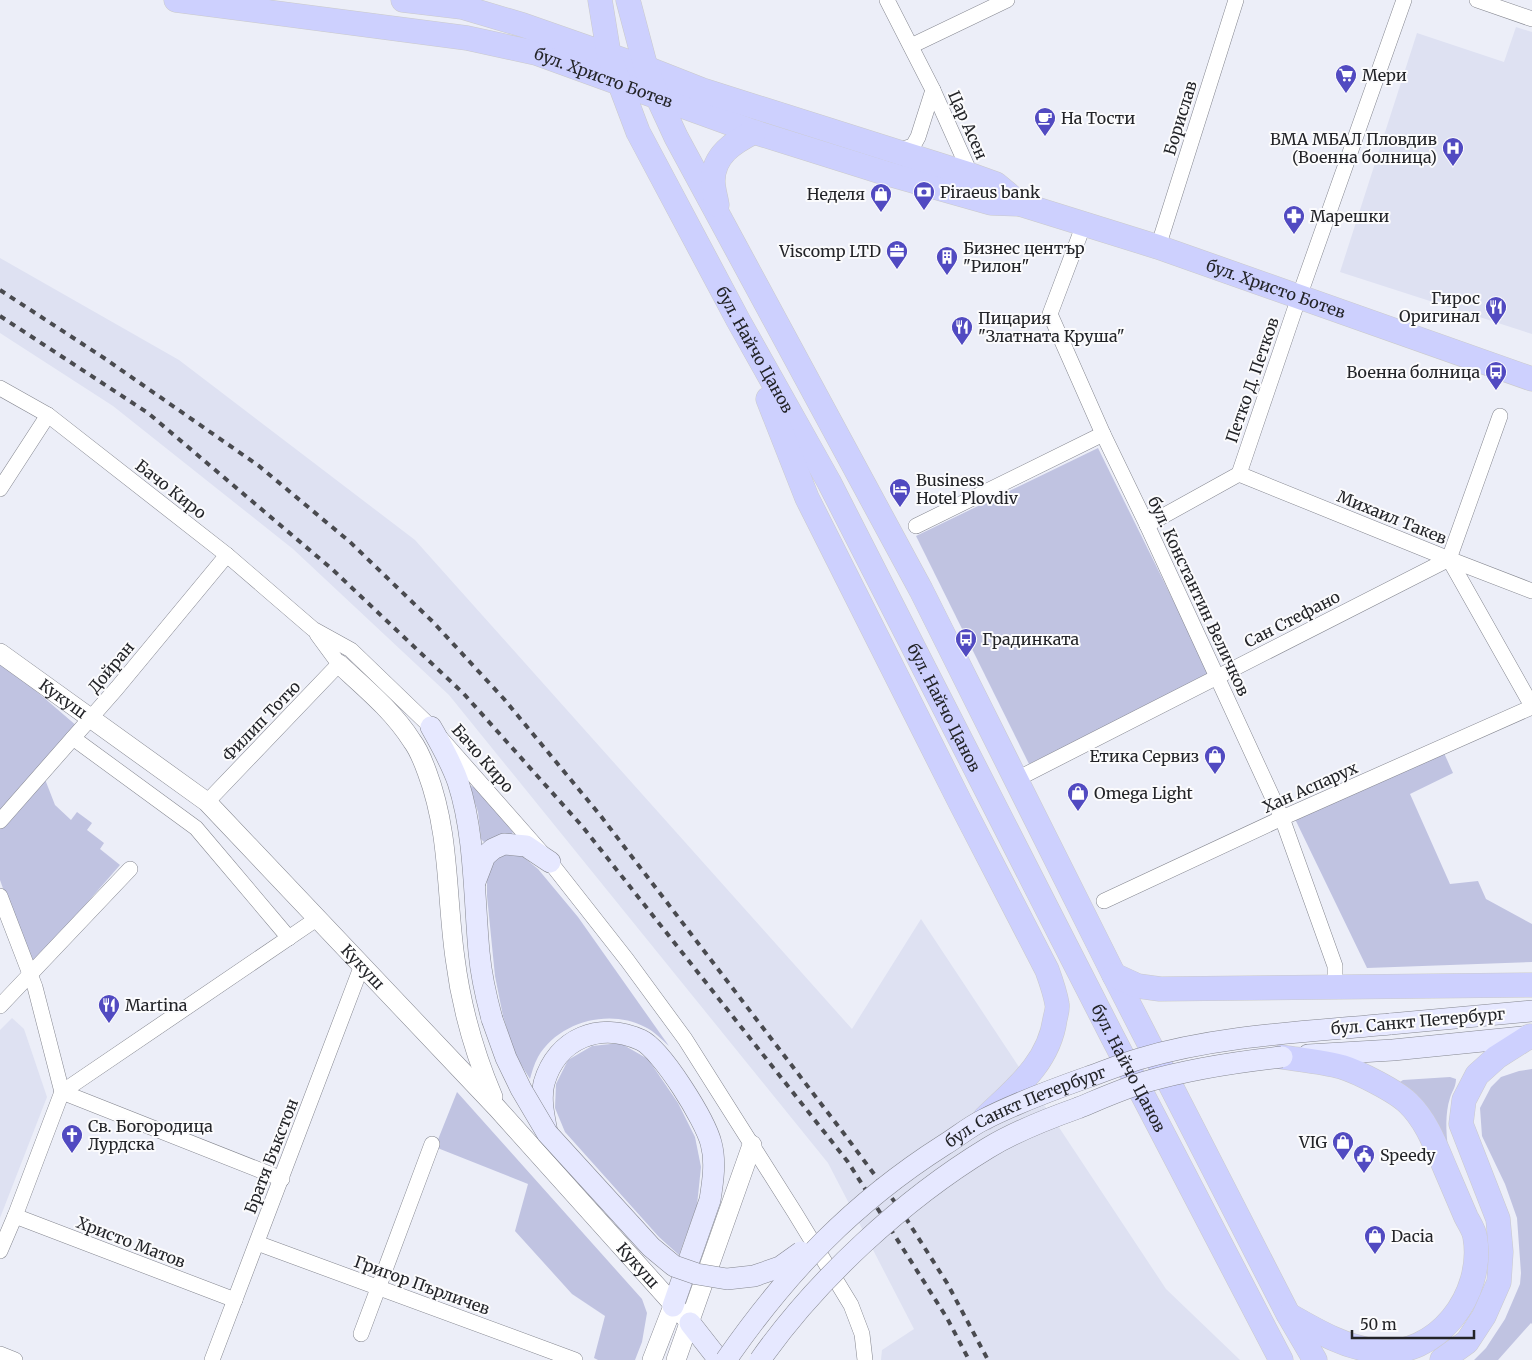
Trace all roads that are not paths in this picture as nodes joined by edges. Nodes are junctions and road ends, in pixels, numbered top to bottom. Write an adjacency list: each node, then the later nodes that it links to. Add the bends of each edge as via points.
1 (176, 0): 16 (main road, бул. Христо Ботев, via 467,38 536,53)
2 (403, 0): 11 (main road, бул. Христо Ботев)
3 (502, 0): 11 (main road)
4 (600, 0): 14 (main road, бул. Найчо Цанов)
5 (628, 0): 15 (main road, бул. Найчо Цанов)
6 (887, 0): 13 (street, Цар Асен)
7 (1008, 0): 13 (street)
8 (1236, 0): 25 (street, Борислав)
9 (1404, 0): 26 (street, Петко Д. Петков)
10 (1477, 0): 12 (street)
11 (462, 7): 14 (main road, бул. Христо Ботев)
12 (1531, 16)
13 (911, 46): 17 (street, Цар Асен)
14 (609, 55): 15 (main road, бул. Христо Ботев); 16 (main road, бул. Найчо Цанов)
15 (646, 68): 18 (main road, бул. Найчо Цанов); 20 (main road, бул. Христо Ботев)
16 (618, 83): 18 (main road, бул. Христо Ботев); 27 (main road, бул. Найчо Цанов, via 638,132)
17 (933, 90): 20 (street, Цар Асен, via 918,138 913,146); 21 (street, Цар Асен)
18 (658, 98): 19 (main road, бул. Христо Ботев); 23 (main road, бул. Найчо Цанов)
19 (754, 132): 22 (main road, бул. Христо Ботев, via 990,203); 23 (main road, via 734,142 717,163 713,181)
20 (896, 151): 21 (main road, бул. Христо Ботев)
21 (971, 174): 22 (main road, бул. Христо Ботев, via 996,184)
22 (1020, 204): 24 (main road, бул. Христо Ботев)
23 (720, 219): 48 (main road, бул. Найчо Цанов, via 921,590)
24 (1084, 224): 25 (main road, бул. Христо Ботев); 32 (street, бул. Константин Величков, via 1050,314)
25 (1158, 247): 26 (main road, бул. Христо Ботев)
26 (1299, 297): 28 (main road, бул. Христо Ботев); 33 (street, Петко Д. Петков)
27 (738, 320): 70 (main road, via 807,498 1048,970 1057,1006 1047,1050 1036,1068); 84 (main road, бул. Найчо Цанов, via 829,482)
28 (1532, 380)
29 (0, 388): 30 (street, Бачо Киро)
30 (48, 415): 34 (street); 37 (street, Бачо Киро)
31 (1500, 416): 38 (street)
32 (1103, 434): 35 (street, бул. Константин Величков); 36 (street)
33 (1239, 474): 35 (street); 38 (street, Михаил Такев)
34 (0, 489)
35 (1147, 525): 43 (street, бул. Константин Величков)
36 (916, 526)
37 (227, 555): 40 (street, Бачо Киро); 45 (street, Дойран)
38 (1449, 559): 39 (street, Михаил Такев); 43 (street, Сан Стефано); 44 (street)
39 (1532, 591)
40 (313, 629): 42 (street, Бачо Киро); 46 (street, Бачо Киро, via 351,650)
41 (0, 654): 45 (street, Кукуш)
42 (340, 664): 49 (street, Филип Тотю); 69 (street, via 414,742 435,795 442,825 460,989 481,1068)
43 (1217, 676): 48 (street, Сан Стефано); 50 (street, бул. Константин Величков)
44 (1532, 707): 50 (street, Хан Аспарух)
45 (91, 718): 47 (street, Дойран); 49 (street, Кукуш)
46 (431, 727): 52 (street, Бачо Киро); 54 (main road, via 449,759 464,804)
47 (73, 738): 51 (street, Дойран); 58 (street, via 196,828)
48 (1015, 780): 61 (main road, бул. Найчо Цанов)
49 (207, 802): 57 (street, Кукуш)
50 (1282, 818): 56 (street, Хан Аспарух); 63 (street, бул. Константин Величков, via 1335,966)
51 (0, 820)
52 (550, 862): 54 (main road, via 526,846 504,844 485,856); 73 (street, Бачо Киро, via 685,1039)
53 (130, 869): 60 (street)
54 (474, 885): 71 (main road, bridge, via 479,953 492,1019 506,1058)
55 (0, 896): 60 (street)
56 (1104, 901)
57 (318, 918): 58 (street); 59 (street, Кукуш)
58 (289, 938): 68 (street)
59 (362, 965): 69 (street, Кукуш); 74 (street, Братя Бъкстон)
60 (30, 974): 64 (street); 68 (street)
61 (1114, 976): 63 (main road, via 1138,986 1160,989); 82 (main road, бул. Найчо Цанов)
62 (1532, 985): 63 (main road)
63 (1335, 988)
64 (0, 1006)
65 (1532, 1011): 70 (main road, бул. Санкт Петербург, bridge, via 1240,1038 1147,1057 1056,1089)
66 (1531, 1036): 67 (main road, бул. Санкт Петербург); 100 (main road, via 1497,1057 1476,1075 1464,1100 1461,1124 1498,1219 1500,1282 1467,1342)
67 (1282, 1057): 82 (main road, via 1342,1067 1382,1085 1408,1102 1426,1127 1475,1236 1477,1260 1472,1284 1459,1311 1425,1342 1403,1350 1378,1352 1353,1347); 95 (main road, бул. Санкт Петербург, bridge, via 1226,1063 1144,1082 1038,1123 989,1148 942,1180 847,1258)
68 (62, 1092): 74 (street); 75 (street)
69 (497, 1108): 81 (street, Кукуш)
70 (983, 1120): 76 (main road, бул. Санкт Петербург, bridge, via 877,1192)
71 (547, 1133): 76 (main road, bridge, via 650,1247 674,1266 697,1274 727,1279 754,1276 780,1267); 81 (main road, via 542,1102 544,1083 558,1056 582,1037 595,1033 625,1034 643,1041 669,1067 705,1127 711,1143 713,1182 710,1200)
72 (432, 1144): 79 (street)
73 (752, 1145): 83 (street); 96 (street, Бачо Киро, via 851,1305 862,1334)
74 (282, 1179): 77 (street, Братя Бъкстон)
75 (15, 1216): 78 (street); 80 (street, Христо Матов)
76 (836, 1228): 94 (main road, бул. Санкт Петербург, bridge, via 783,1283)
77 (257, 1243): 79 (street, Григор Пърличев); 80 (street, Братя Бъкстон)
78 (0, 1251)
79 (378, 1288): 85 (street); 86 (street, Григор Пърличев)
80 (235, 1300): 89 (street, Братя Бъкстон)
81 (672, 1306): 83 (street, Кукуш); 91 (street)
82 (1288, 1314): 99 (main road, бул. Найчо Цанов)
83 (690, 1323): 92 (street); 93 (main road)
84 (1264, 1328): 97 (main road, бул. Найчо Цанов); 98 (main road)
85 (360, 1334)
86 (534, 1353): 90 (street, Григор Пърличев)
87 (0, 1354): 88 (street)
88 (15, 1360)
89 (212, 1360)
90 (575, 1360)
91 (652, 1360)
92 (676, 1360)
93 (719, 1360)
94 (726, 1360)
95 (760, 1360)
96 (865, 1360)
97 (1281, 1360)
98 (1310, 1360)
99 (1315, 1360)
100 (1442, 1360)

